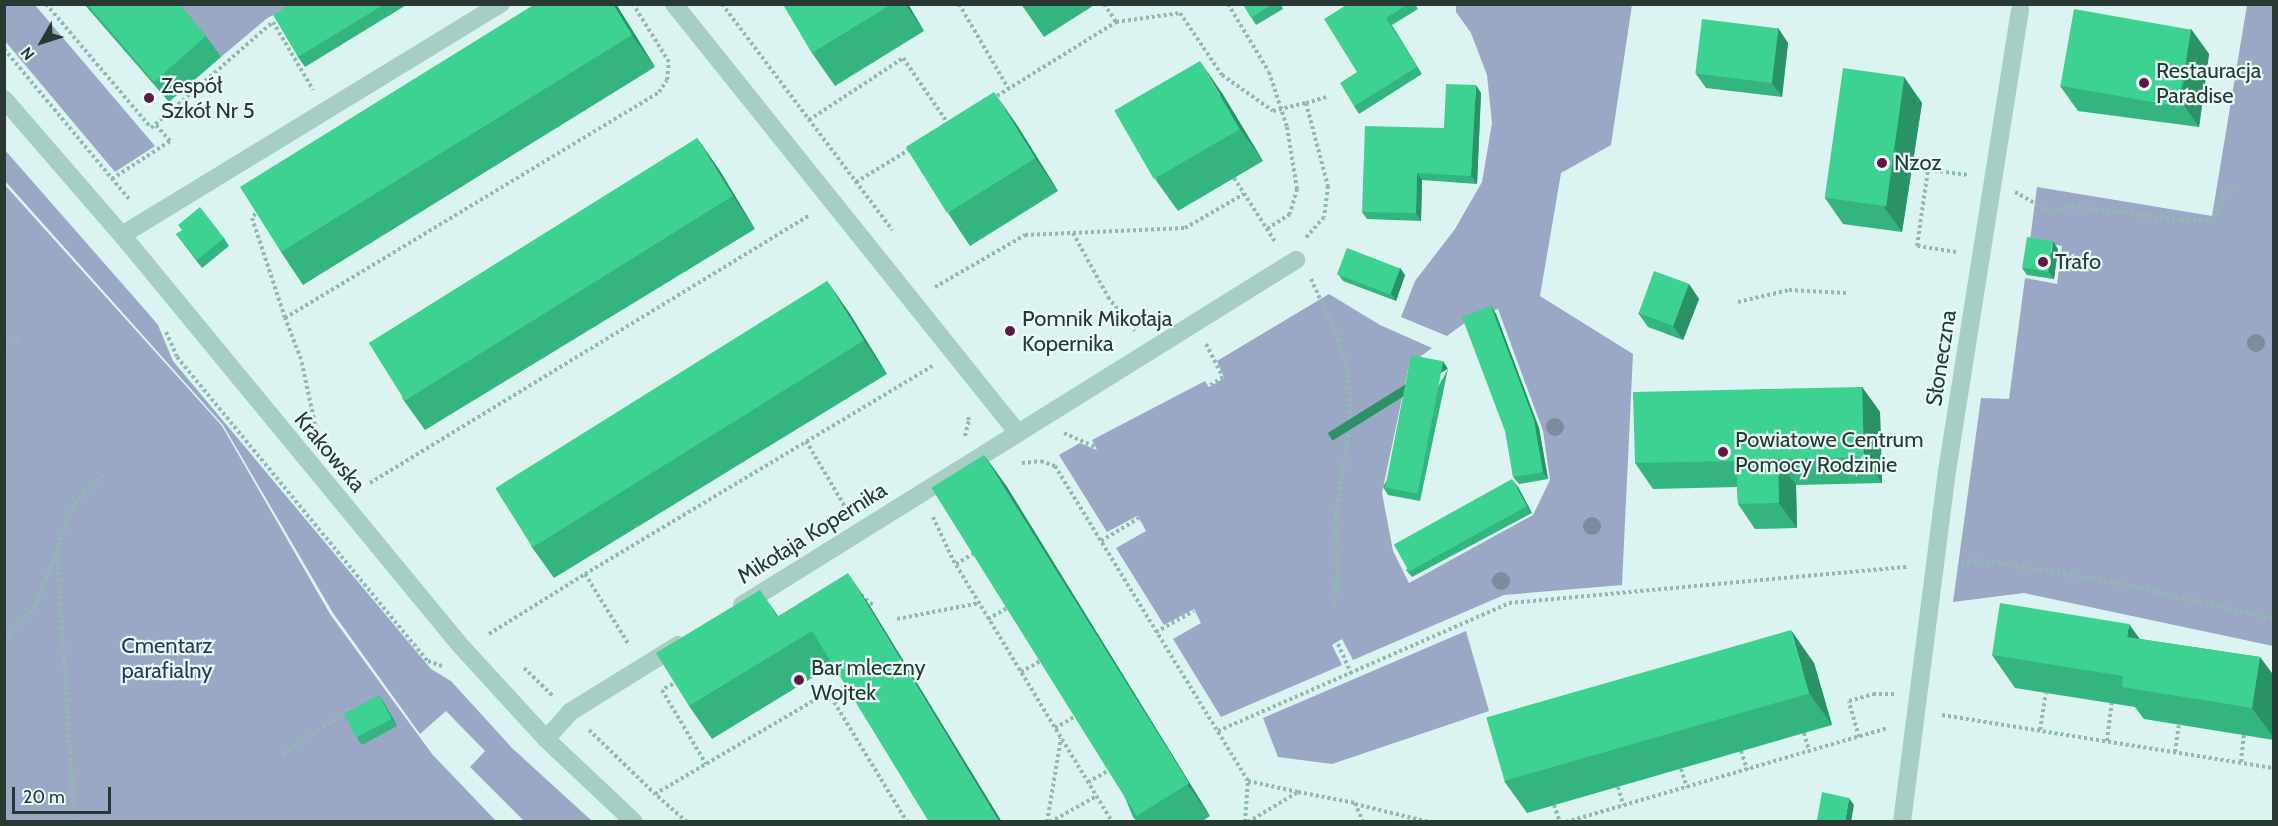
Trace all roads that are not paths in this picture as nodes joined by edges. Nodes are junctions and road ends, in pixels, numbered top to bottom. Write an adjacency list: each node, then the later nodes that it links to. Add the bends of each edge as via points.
1 (501, 4): 5 (street)
2 (674, 4): 7 (street)
3 (2020, 10): 12 (street, Słoneczna, via 1934,567)
4 (4, 99): 5 (street, Krakowska)
5 (122, 235): 10 (street, Krakowska, via 460,645)
6 (1302, 258): 7 (street, Mikołaja Kopernika)
7 (1018, 433): 8 (street, Mikołaja Kopernika)
8 (728, 614)
9 (689, 638): 10 (street, via 570,712)
10 (546, 739): 11 (street, Krakowska)
11 (634, 822)
12 (1902, 822)

